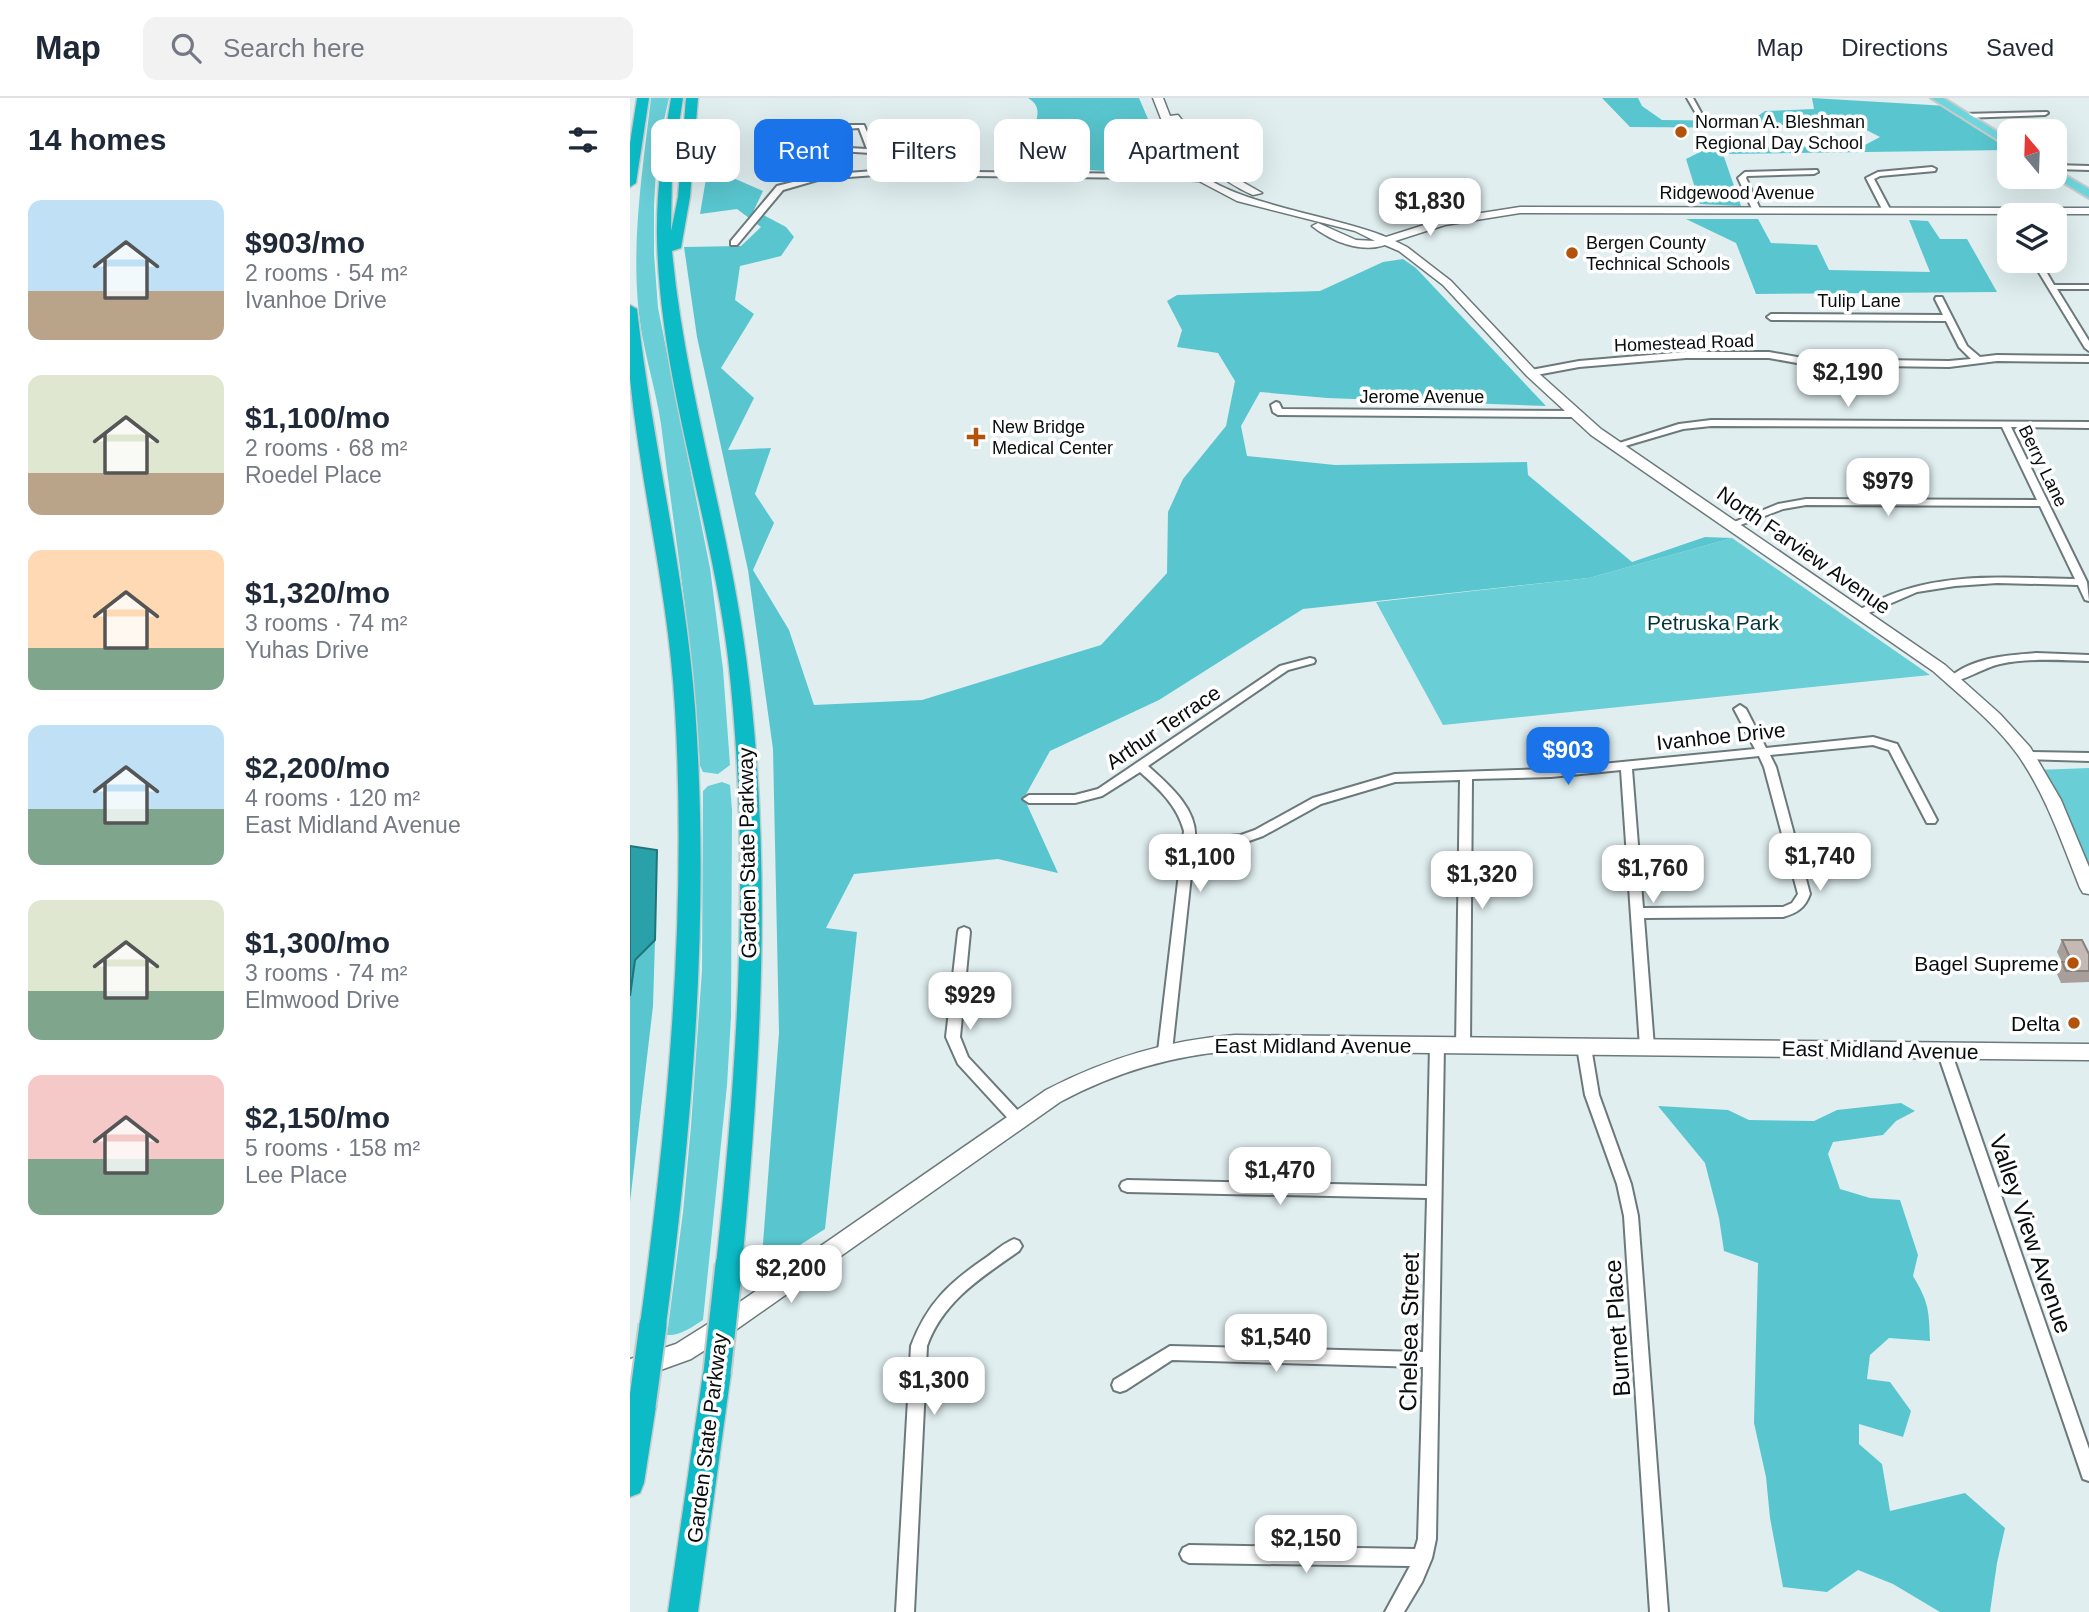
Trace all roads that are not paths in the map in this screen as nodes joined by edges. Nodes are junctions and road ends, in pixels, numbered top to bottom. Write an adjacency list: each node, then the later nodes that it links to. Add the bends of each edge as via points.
1 (643, 98): 28 (highway)
2 (677, 98): 43 (highway, Garden State Parkway, via 664,197)
3 (692, 98): 10 (highway)
4 (702, 98): 10 (highway)
5 (1690, 98): 11 (street)
6 (1936, 98): 12 (main road)
7 (1159, 99): 8 (street, North Farview Avenue); 13 (street, North Farview Avenue)
8 (1172, 114): 14 (street); 30 (street, North Farview Avenue, via 1203,160 1225,178)
9 (2045, 114): 12 (street)
10 (692, 116): 43 (highway)
11 (1700, 116)
12 (1963, 116): 16 (main road)
13 (1167, 119)
14 (1174, 119)
15 (853, 127): 17 (street, via 862,127)
16 (1997, 137)
17 (867, 139)
18 (2089, 168): 20 (street)
19 (1932, 169): 33 (street, via 1870,178)
20 (2067, 169)
21 (1814, 172): 32 (street, via 1745,174 1742,178)
22 (867, 174): 38 (street, via 821,177 780,188)
23 (980, 174): 24 (street)
24 (1104, 175)
25 (2067, 179): 29 (main road)
26 (1209, 182): 31 (street, North Farview Avenue, via 1241,199)
27 (1218, 182): 30 (street, via 1239,192)
28 (630, 183)
29 (2089, 194)
30 (1303, 207): 37 (street, North Farview Avenue)
31 (1276, 209): 37 (street, North Farview Avenue); 37 (street, Ridgewood Avenue, via 1362,246)
32 (1757, 211): 33 (street, Ridgewood Avenue); 37 (street, Ridgewood Avenue, via 1520,210)
33 (1887, 211): 36 (street, Ridgewood Avenue)
34 (2089, 211): 35 (street, Ridgewood Avenue)
35 (2067, 212)
36 (1997, 215)
37 (1389, 236): 50 (street, North Farview Avenue, via 1429,256 1447,283)
38 (734, 243)
39 (2043, 273): 40 (street)
40 (2052, 287): 41 (street); 47 (street)
41 (2089, 287)
42 (1939, 299): 46 (street)
43 (669, 307): 97 (highway, Garden State Parkway, bridge, via 729,596 747,774 748,1007 742,1133 717,1373)
44 (630, 309): 57 (highway)
45 (1771, 317): 46 (street, Tulip Lane)
46 (1947, 318): 49 (street, via 1963,347)
47 (2089, 348)
48 (2089, 359): 49 (street, Homestead Road)
49 (1979, 361): 50 (street, Homestead Road, via 1820,363 1769,355 1686,355)
50 (1531, 373): 53 (street, North Farview Avenue)
51 (1276, 405): 53 (street, Jerome Avenue, via 1278,412)
52 (630, 409): 57 (highway)
53 (1574, 414): 56 (street, North Farview Avenue)
54 (2005, 424): 55 (street); 56 (street, via 1711,423 1682,426); 58 (street, Berry Lane)
55 (2089, 425)
56 (1615, 446): 59 (street, North Farview Avenue)
57 (652, 463): 94 (highway, bridge, via 682,671 688,918 677,1122)
58 (2043, 503): 59 (street, via 1806,502 1780,506); 60 (street, Berry Lane)
59 (1732, 525): 62 (street, North Farview Avenue)
60 (2081, 582): 61 (street, Berry Lane); 62 (street, via 1936,585)
61 (2089, 598)
62 (1860, 613): 65 (street, North Farview Avenue)
63 (2089, 658): 65 (street, via 2006,659 1976,666)
64 (1310, 661): 71 (street, Arthur Terrace, via 1284,668)
65 (1952, 680): 68 (street, North Farview Avenue, via 1987,709)
66 (1740, 709): 67 (street)
67 (1762, 751): 70 (street, Ivanhoe Drive); 74 (street, Ivanhoe Drive, via 1873,741 1889,745); 77 (street, via 1802,901 1783,912)
68 (2027, 756): 69 (street); 76 (street, North Farview Avenue, via 2046,788)
69 (2089, 757)
70 (1626, 765): 72 (street, Ivanhoe Drive); 77 (street)
71 (1140, 766): 73 (street, Arthur Terrace, via 1088,797); 75 (street, via 1182,809 1190,831)
72 (1466, 775): 75 (street, Ivanhoe Drive, via 1380,781 1317,800 1251,836); 80 (street)
73 (1029, 799)
74 (1931, 820)
75 (1189, 844): 84 (street)
76 (2089, 888)
77 (1637, 913): 82 (street)
78 (964, 932): 86 (street, via 953,1037 963,1060)
79 (1437, 1045): 80 (street, East Midland Avenue); 84 (street, East Midland Avenue, via 1235,1043); 88 (street, Chelsea Street)
80 (1464, 1046): 81 (street, East Midland Avenue)
81 (1584, 1047): 82 (street, East Midland Avenue); 100 (street, Burnet Place, via 1592,1095 1631,1216)
82 (1647, 1048): 83 (street, East Midland Avenue)
83 (1944, 1051): 85 (street, East Midland Avenue); 93 (street, Valley View Avenue)
84 (1165, 1052): 86 (street, East Midland Avenue, via 1079,1082)
85 (2089, 1052)
86 (1018, 1120): 91 (street, East Midland Avenue, via 719,1329 683,1352)
87 (1127, 1186): 88 (street)
88 (1435, 1192): 90 (street, Chelsea Street)
89 (1014, 1246): 98 (street, via 951,1292 923,1330)
90 (1431, 1360): 92 (street, via 1170,1353); 96 (street, Chelsea Street)
91 (630, 1370)
92 (1120, 1385)
93 (2089, 1473)
94 (630, 1483)
95 (1189, 1554): 96 (street)
96 (1423, 1558): 99 (street, Chelsea Street)
97 (683, 1612)
98 (905, 1612)
99 (1394, 1612)
100 (1659, 1612)

